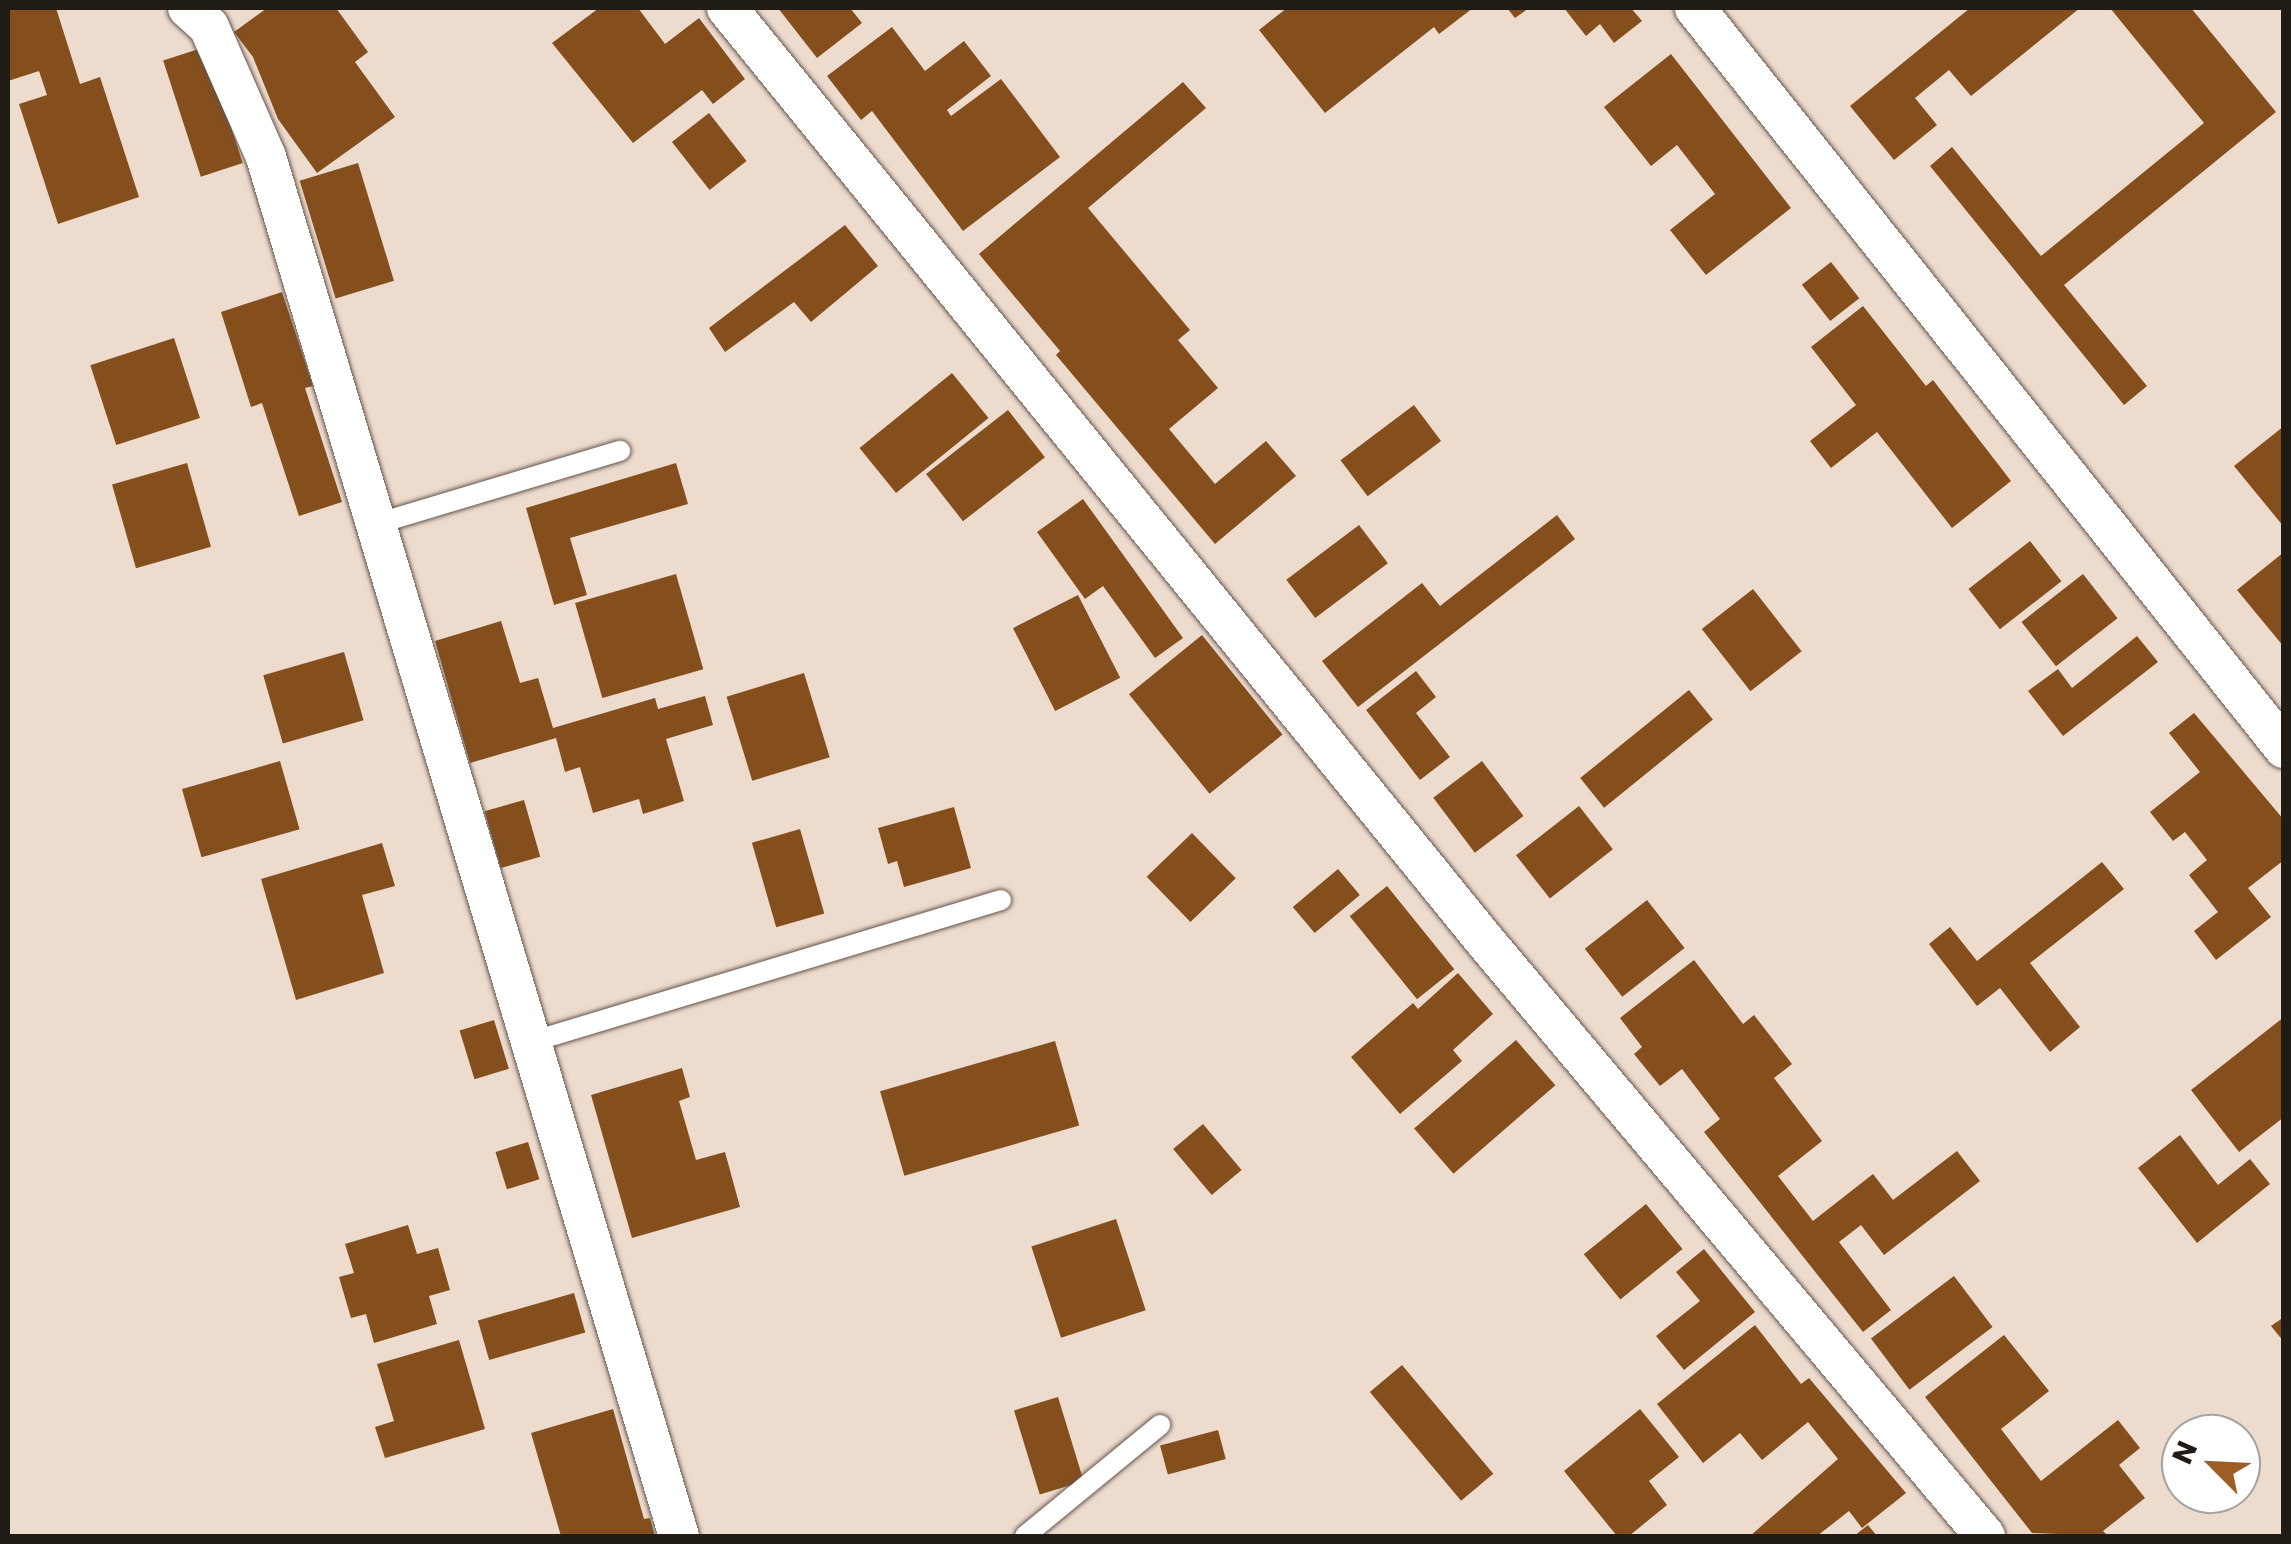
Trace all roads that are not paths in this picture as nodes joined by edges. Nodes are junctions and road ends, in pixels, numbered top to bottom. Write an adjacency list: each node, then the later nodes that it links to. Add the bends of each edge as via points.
1 (188, 8): 5 (street, via 209,27 266,157)
2 (728, 8): 12 (street, via 1485,941)
3 (1695, 8): 6 (street)
4 (620, 450): 5 (lane)
5 (376, 524): 8 (street)
6 (2284, 748)
7 (1001, 900): 8 (lane)
8 (531, 1042): 10 (street)
9 (1160, 1425): 11 (lane)
10 (680, 1536)
11 (1025, 1536)
12 (1986, 1536)

